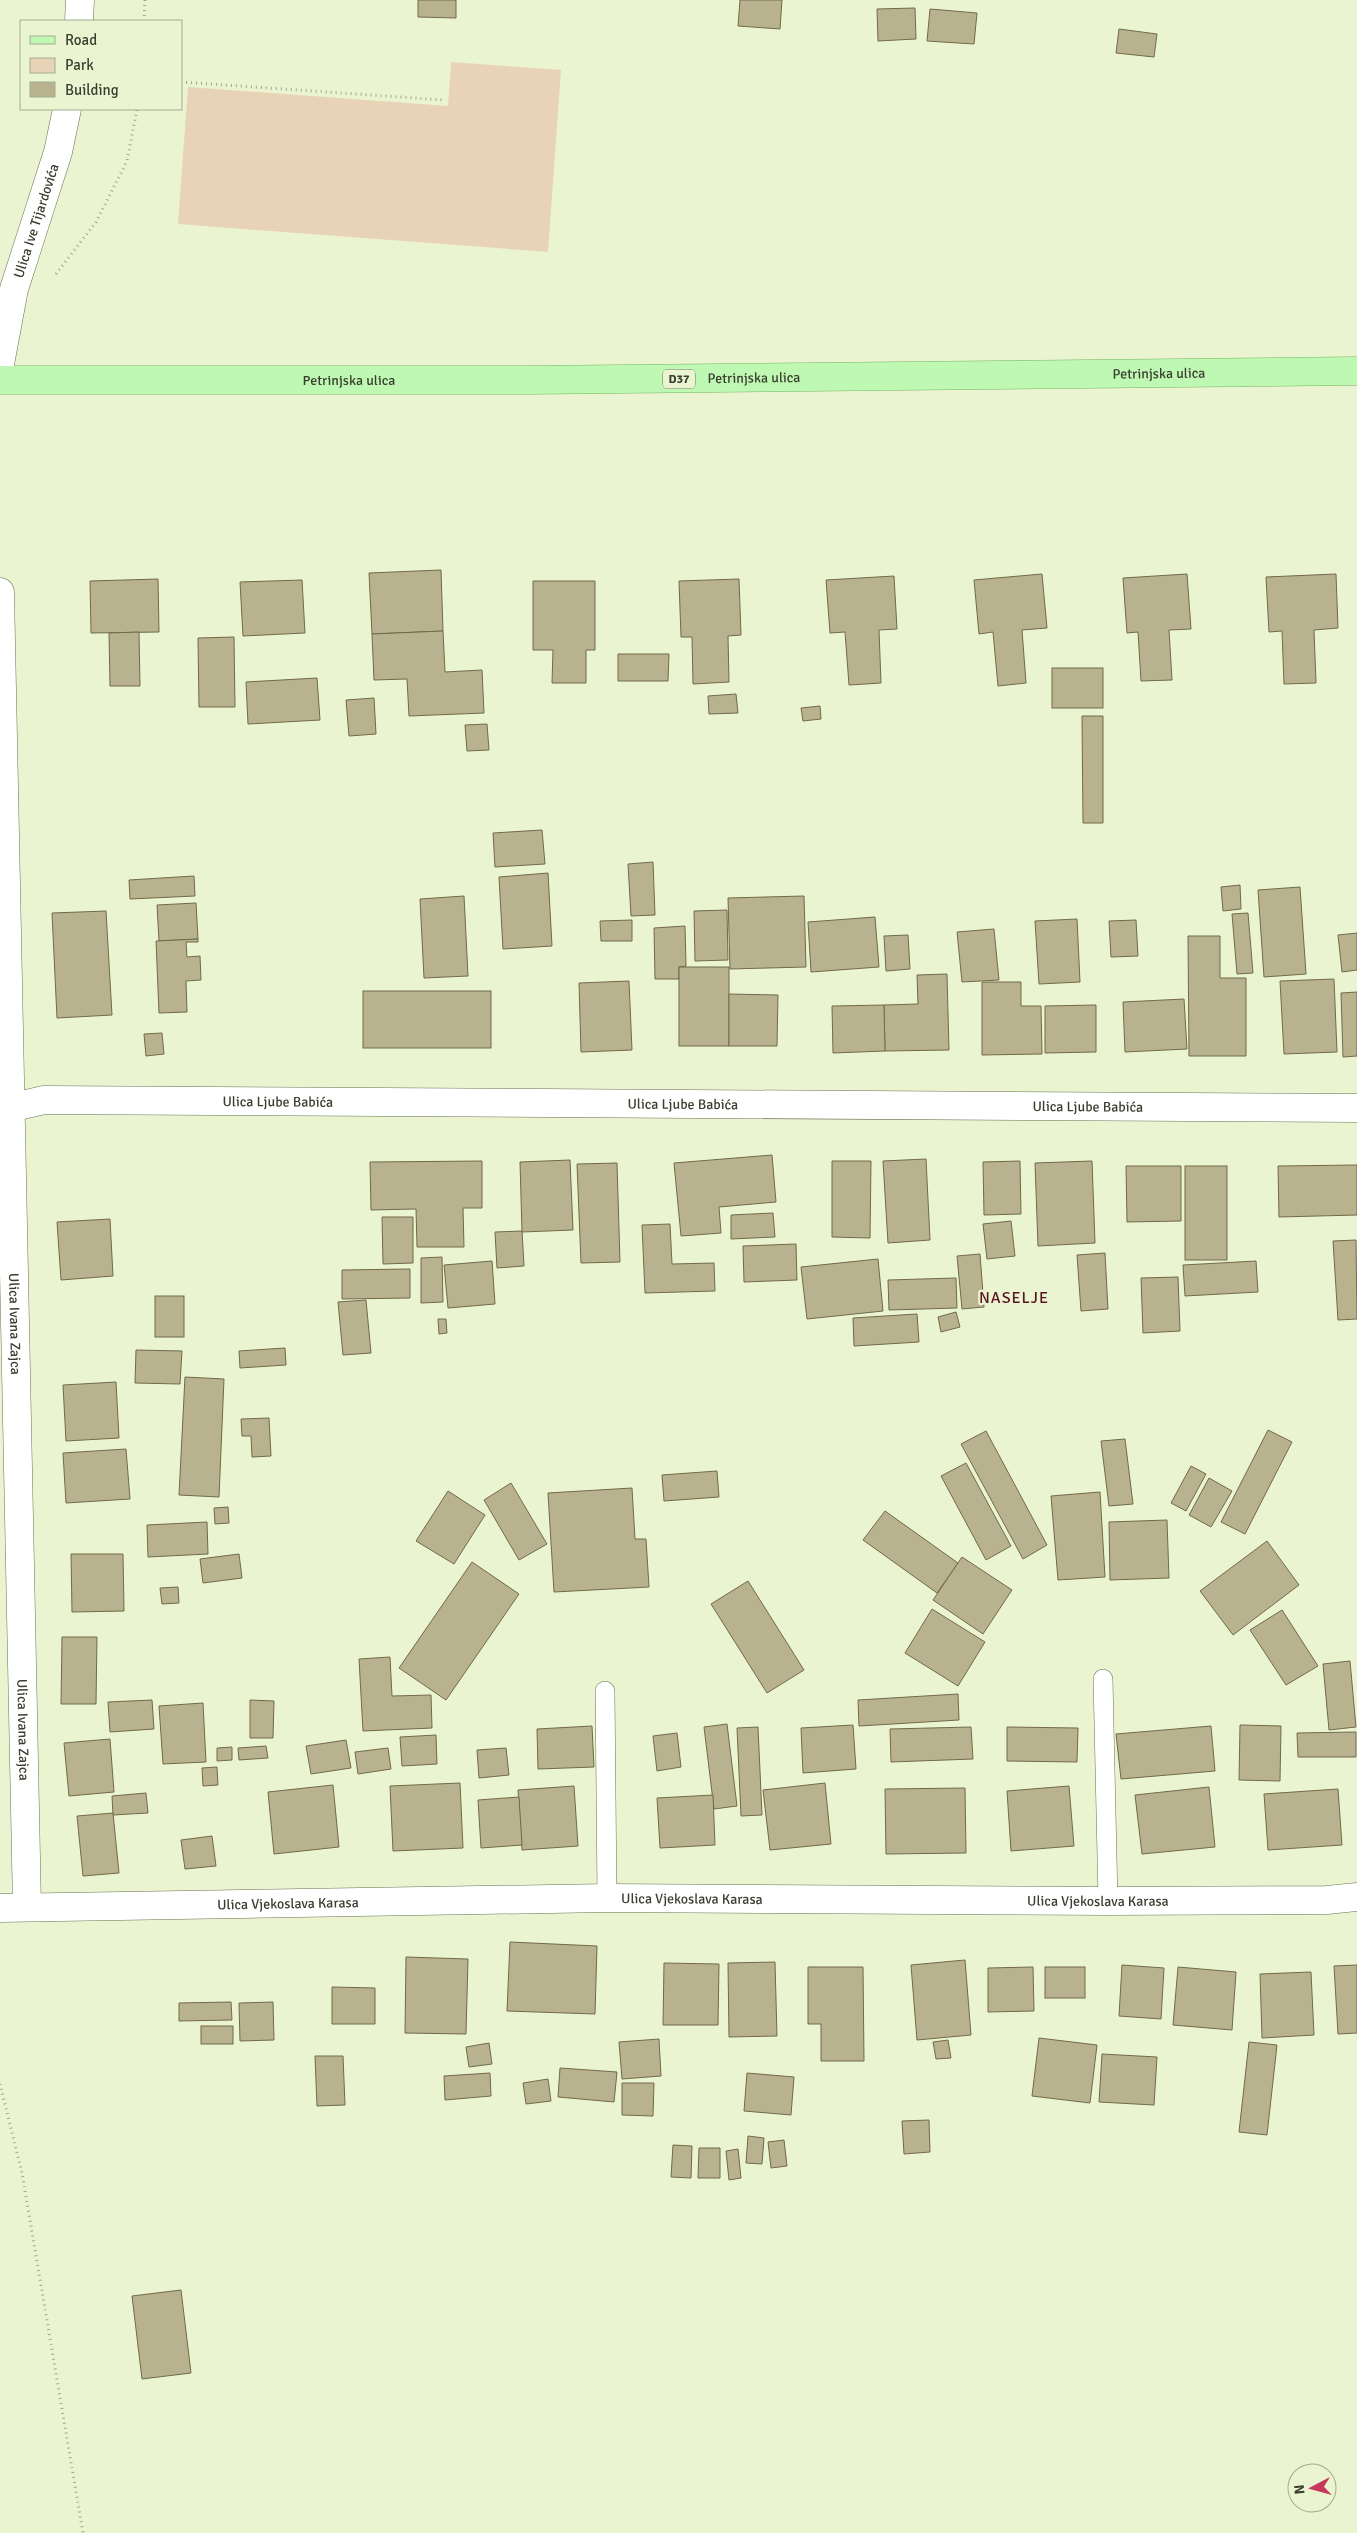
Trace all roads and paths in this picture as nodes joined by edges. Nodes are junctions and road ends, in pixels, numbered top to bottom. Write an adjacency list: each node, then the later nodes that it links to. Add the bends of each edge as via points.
1 (80, 0): 3 (street)
2 (145, 0): 4 (path)
3 (79, 20)
4 (144, 20)
5 (182, 82): 6 (path)
6 (444, 100)
7 (67, 110): 10 (street, Ulica Ive Tijardovića, via 58,152 14,289)
8 (137, 110): 9 (path, via 127,161 96,222)
9 (52, 281)
10 (0, 364)
11 (1357, 371): 12 (main road, Petrinjska ulica / D37, via 549,380)
12 (0, 380)
13 (0, 592): 14 (street, Ulica Ivana Zajca)
14 (1, 697): 15 (street, Ulica Ivana Zajca)
15 (5, 1108): 16 (street, Ulica Ljube Babića, via 44,1100); 22 (street, Ulica Ivana Zajca)
16 (1357, 1108)
17 (1103, 1679): 21 (lane)
18 (605, 1691): 20 (lane)
19 (1357, 1897): 21 (street, Ulica Vjekoslava Karasa, via 1326,1900)
20 (607, 1898): 21 (street, Ulica Vjekoslava Karasa); 22 (street, Ulica Vjekoslava Karasa)
21 (1108, 1901)
22 (27, 1907): 23 (street, Ulica Vjekoslava Karasa)
23 (0, 1908)
24 (0, 2084): 25 (path, via 22,2173)
25 (83, 2533)

